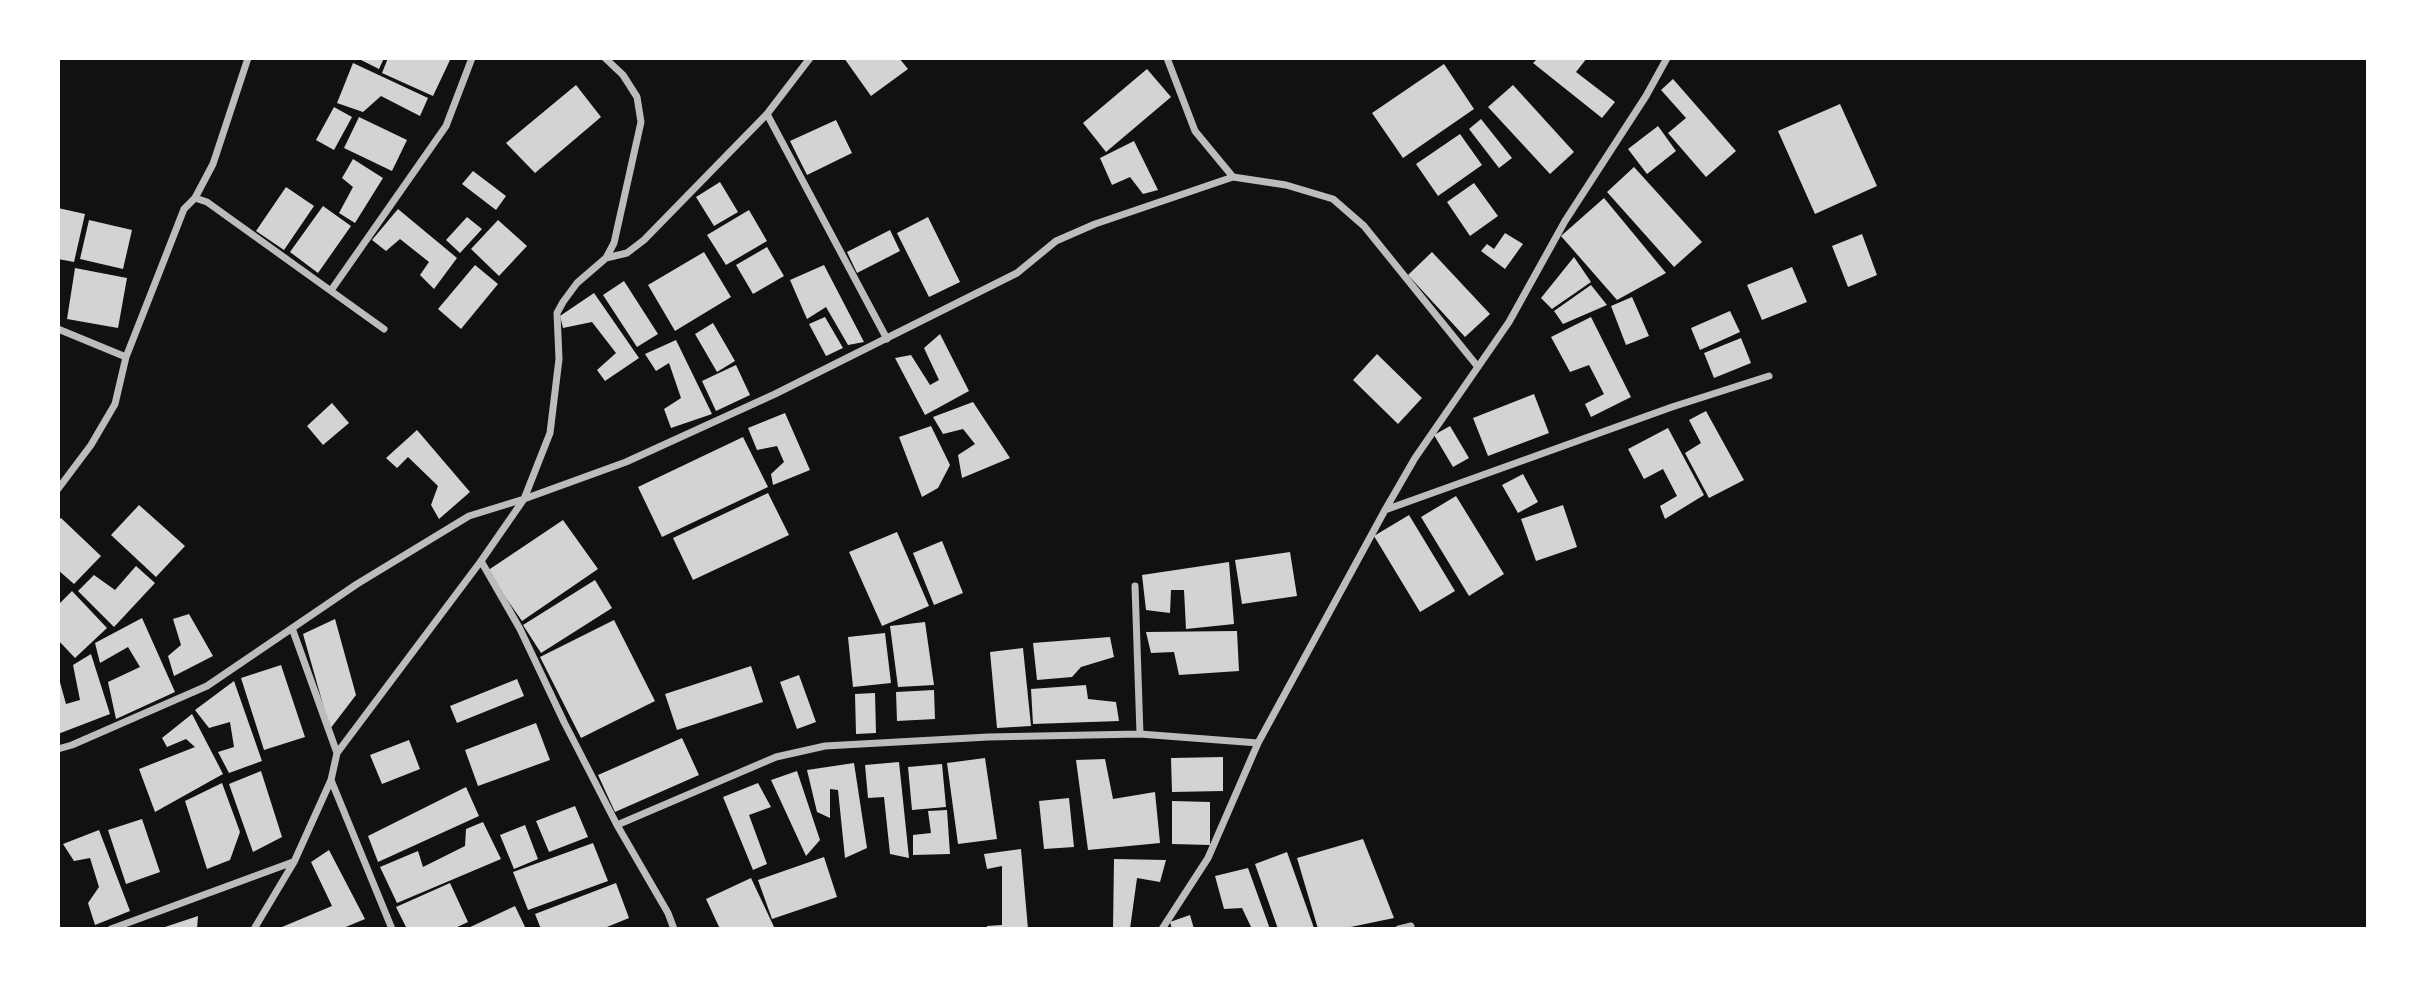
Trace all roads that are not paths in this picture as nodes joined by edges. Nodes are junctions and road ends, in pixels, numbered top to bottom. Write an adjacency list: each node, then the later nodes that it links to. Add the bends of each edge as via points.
1 (248, 58): 9 (street, via 214,164)
2 (472, 58): 11 (street, via 446,126)
3 (605, 58): 10 (street, via 637,97 641,122 614,243)
4 (810, 58): 7 (street)
5 (1167, 58): 8 (street, via 1195,131)
6 (1667, 58): 16 (street)
7 (767, 114): 10 (street, via 644,240 627,254); 14 (street)
8 (1233, 177): 14 (street, via 1056,241 1017,274); 16 (street, via 1334,199 1364,226)
9 (195, 198): 11 (street); 15 (street, via 184,209)
10 (606, 258): 19 (street, via 577,283 557,313 559,359 551,433)
11 (332, 289): 12 (street)
12 (384, 329)
13 (58, 330): 15 (street)
14 (887, 339): 19 (street, via 626,462)
15 (126, 357): 18 (street, via 115,404)
16 (1478, 367): 20 (street)
17 (1769, 376): 20 (street)
18 (58, 489)
19 (524, 499): 21 (street); 23 (street, via 469,516)
20 (1385, 510): 25 (street)
21 (481, 562): 27 (street); 29 (street, via 520,629)
22 (1135, 586): 24 (street)
23 (292, 628): 26 (street, via 208,686); 27 (street)
24 (1140, 734): 25 (street); 29 (street, via 825,746 776,757)
25 (1258, 743): 36 (street, via 1208,858)
26 (58, 750)
27 (337, 753): 28 (street)
28 (331, 780): 30 (street); 34 (street)
29 (617, 824): 35 (street)
30 (294, 862): 32 (street); 33 (street)
31 (1411, 926): 37 (street)
32 (111, 929)
33 (254, 929)
34 (392, 929)
35 (674, 929)
36 (1162, 929)
37 (1399, 929)

